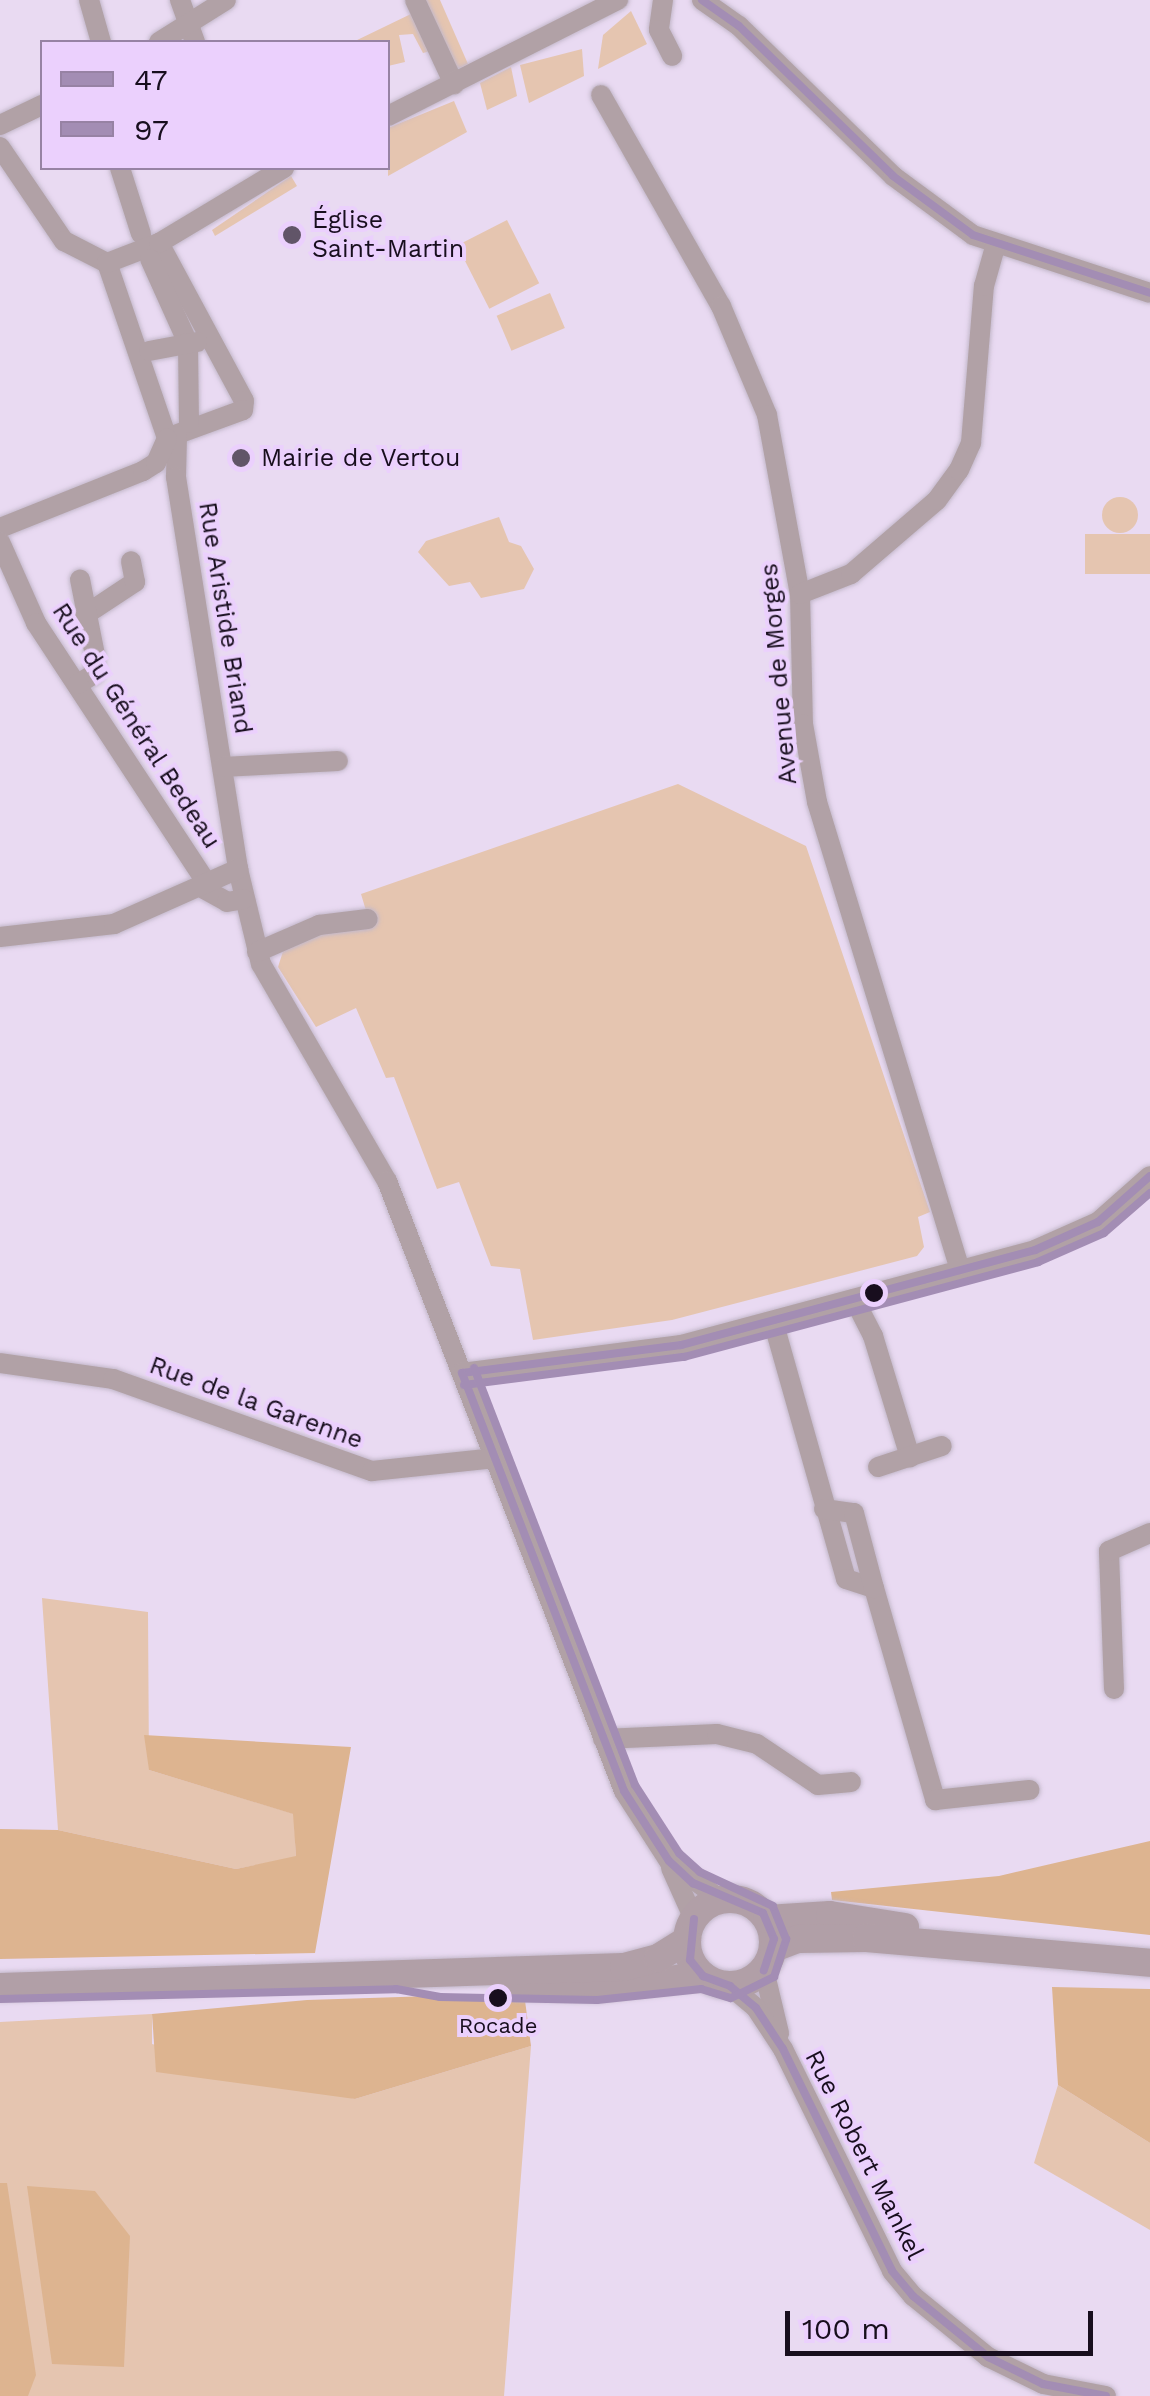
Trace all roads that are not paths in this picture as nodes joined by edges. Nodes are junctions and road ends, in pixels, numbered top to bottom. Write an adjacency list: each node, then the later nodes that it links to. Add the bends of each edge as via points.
1 (90, 0): 9 (street)
2 (180, 0): 8 (street)
3 (226, 0): 8 (street)
4 (414, 0): 12 (street)
5 (618, 0): 12 (street)
6 (663, 0): 11 (street, via 659,30)
7 (702, 0): 20 (street, via 739,26 893,176)
8 (192, 34): 10 (street)
9 (100, 40)
10 (167, 40)
11 (672, 56)
12 (454, 84): 15 (street)
13 (601, 95): 33 (street, Avenue de Morges, via 756,381 778,454)
14 (40, 106): 16 (street)
15 (390, 115)
16 (0, 125)
17 (0, 147): 22 (street, via 64,241)
18 (121, 170): 21 (street)
19 (256, 175): 21 (street)
20 (995, 247): 23 (street); 33 (street, via 984,286 971,444 958,470 937,500 851,574)
21 (153, 254): 22 (street); 24 (street); 26 (street, via 244,401 243,410)
22 (106, 263): 26 (street)
23 (1150, 293)
24 (196, 343): 25 (street); 26 (street, Rue Aristide Briand)
25 (150, 351)
26 (178, 432): 27 (street); 28 (street, Rue Aristide Briand)
27 (156, 462): 28 (street, Rue Aristide Briand); 29 (street)
28 (176, 477): 37 (street, Rue Aristide Briand)
29 (0, 528)
30 (0, 542): 35 (street, Rue du Général Bedeau, via 36,624)
31 (131, 561): 34 (street, via 134,582)
32 (80, 579): 34 (street)
33 (800, 594): 45 (street, Avenue de Morges, via 803,724 816,802)
34 (85, 615): 35 (street, via 94,674)
35 (78, 684): 39 (street, Rue du Général Bedeau)
36 (338, 760): 37 (street, Rue Aristide Briand)
37 (223, 767): 38 (street, Rue Aristide Briand)
38 (238, 868): 39 (street); 40 (street, Rue Aristide Briand)
39 (205, 886): 40 (street, via 227,902); 42 (street, via 114,924)
40 (244, 899): 43 (street, Rue Aristide Briand)
41 (368, 919): 43 (street, via 320,925)
42 (0, 937)
43 (259, 958): 49 (street, Rue Aristide Briand, via 387,1180)
44 (1150, 1176): 45 (street, via 1069,1238)
45 (960, 1271): 46 (street)
46 (854, 1299): 47 (street); 51 (street, via 873,1336)
47 (774, 1321): 49 (street, via 681,1345); 58 (street, via 846,1579 874,1588 936,1800)
48 (0, 1364): 52 (street, Rue de la Garenne, via 113,1379 372,1471)
49 (462, 1373): 52 (street, Rue Aristide Briand)
50 (942, 1446): 51 (street)
51 (910, 1457): 53 (street)
52 (495, 1458): 56 (street, Rue Aristide Briand)
53 (878, 1466)
54 (1150, 1533): 55 (street, via 1110,1551)
55 (1114, 1689)
56 (602, 1739): 57 (street, via 718,1734 758,1744 818,1786); 59 (street, Rue Aristide Briand, via 624,1791)
57 (851, 1782)
58 (1029, 1790)
59 (669, 1861): 60 (street); 62 (street)
60 (721, 1900): 61 (main road, via 744,1901); 62 (main road)
61 (767, 1919): 63 (main road, via 865,1918); 64 (main road)
62 (690, 1930): 66 (main road, via 658,1958 624,1967); 67 (main road)
63 (1004, 1950): 64 (main road, via 824,1937); 65 (main road)
64 (769, 1959): 68 (main road); 70 (street, Rue Robert Mankel)
65 (1150, 1964)
66 (397, 1976): 67 (main road, via 440,1984 597,1988); 69 (main road)
67 (703, 1976): 68 (main road)
68 (730, 1986): 70 (street, Rue Robert Mankel, via 756,2008)
69 (0, 1988)
70 (783, 2049): 71 (street, Rue Robert Mankel, via 892,2271 913,2296 988,2358)
71 (1074, 2394): 72 (street, Rue Robert Mankel)
72 (1106, 2396)

